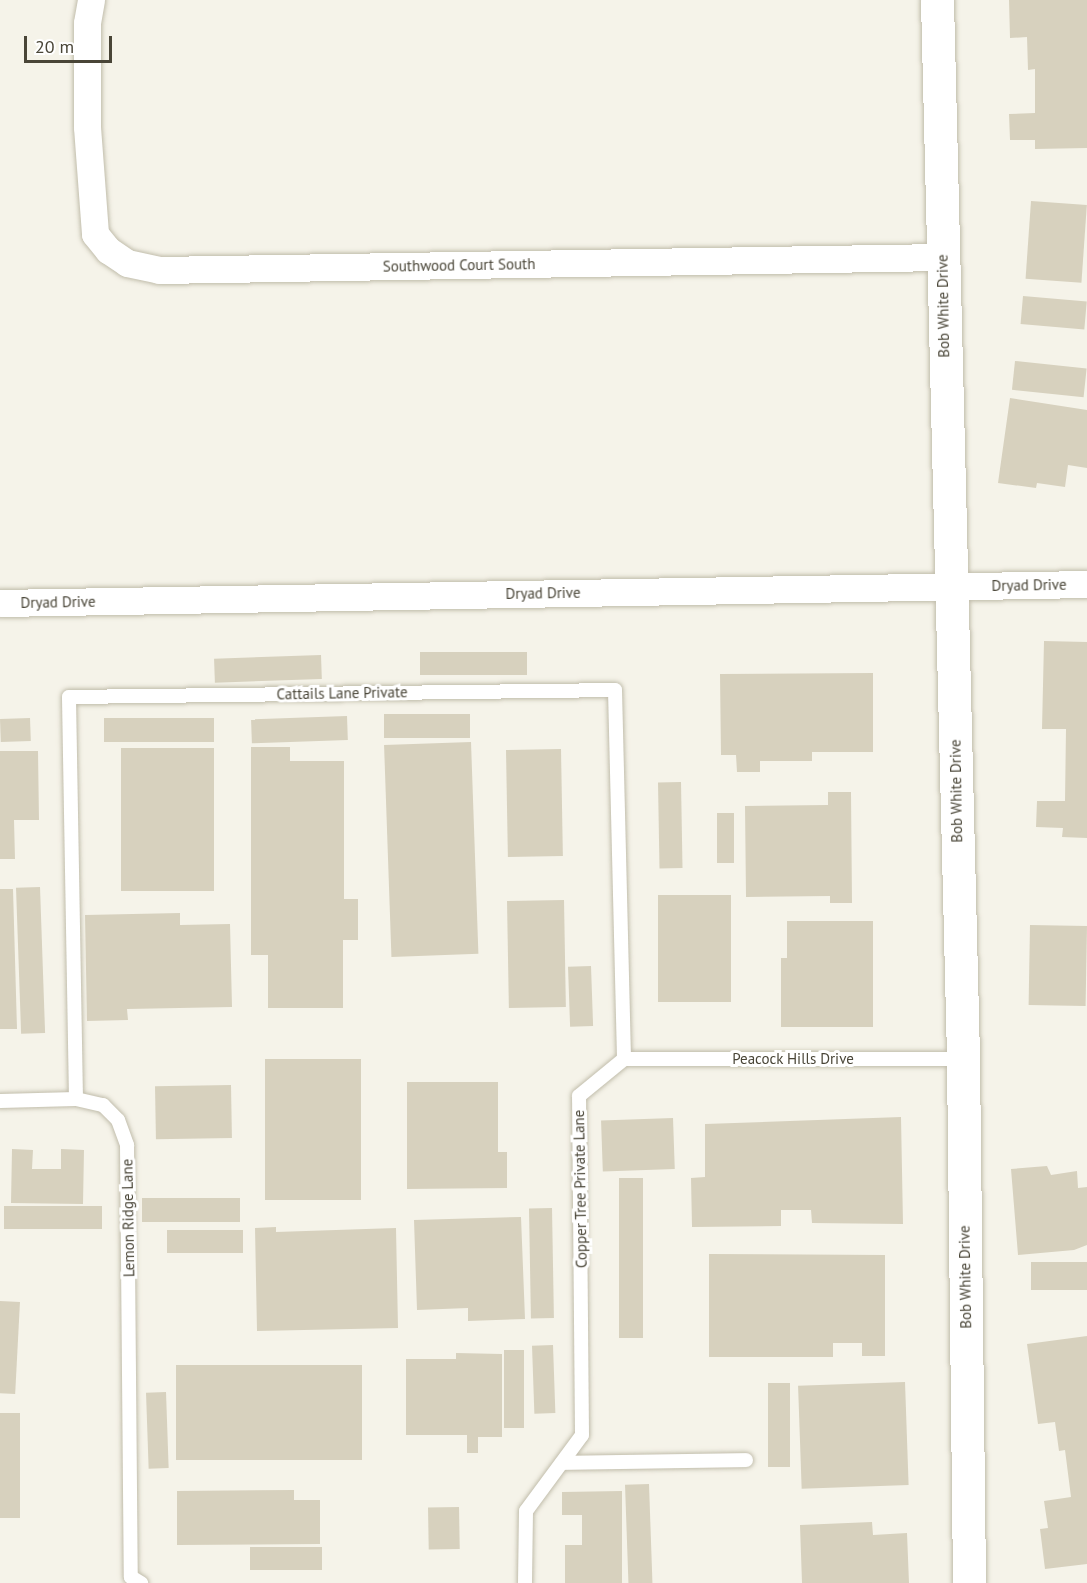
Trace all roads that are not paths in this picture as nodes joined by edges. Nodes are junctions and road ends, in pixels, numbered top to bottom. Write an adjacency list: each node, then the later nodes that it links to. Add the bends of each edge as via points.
1 (91, 0): 3 (street, Southwood Court South, via 87,23 87,127 95,234 108,250 127,263 159,270)
2 (938, 0): 3 (street, Bob White Drive)
3 (942, 257): 5 (street, Bob White Drive)
4 (1087, 584): 5 (street, Dryad Drive)
5 (950, 586): 6 (street, Dryad Drive); 8 (street, Bob White Drive)
6 (0, 603)
7 (624, 1059): 8 (lane, Peacock Hills Drive); 9 (lane, Cattails Lane Private, via 615,690 69,697); 12 (lane, Copper Tree Private Lane, via 579,1096 582,1435)
8 (963, 1059): 15 (street, Bob White Drive)
9 (76, 1099): 10 (lane); 13 (lane, Lemon Ridge Lane, via 103,1105 118,1120 127,1145 131,1577)
10 (0, 1101)
11 (746, 1461): 12 (lane)
12 (562, 1463): 14 (lane, Copper Tree Private Lane, via 526,1511)
13 (141, 1583)
14 (525, 1583)
15 (969, 1583)

